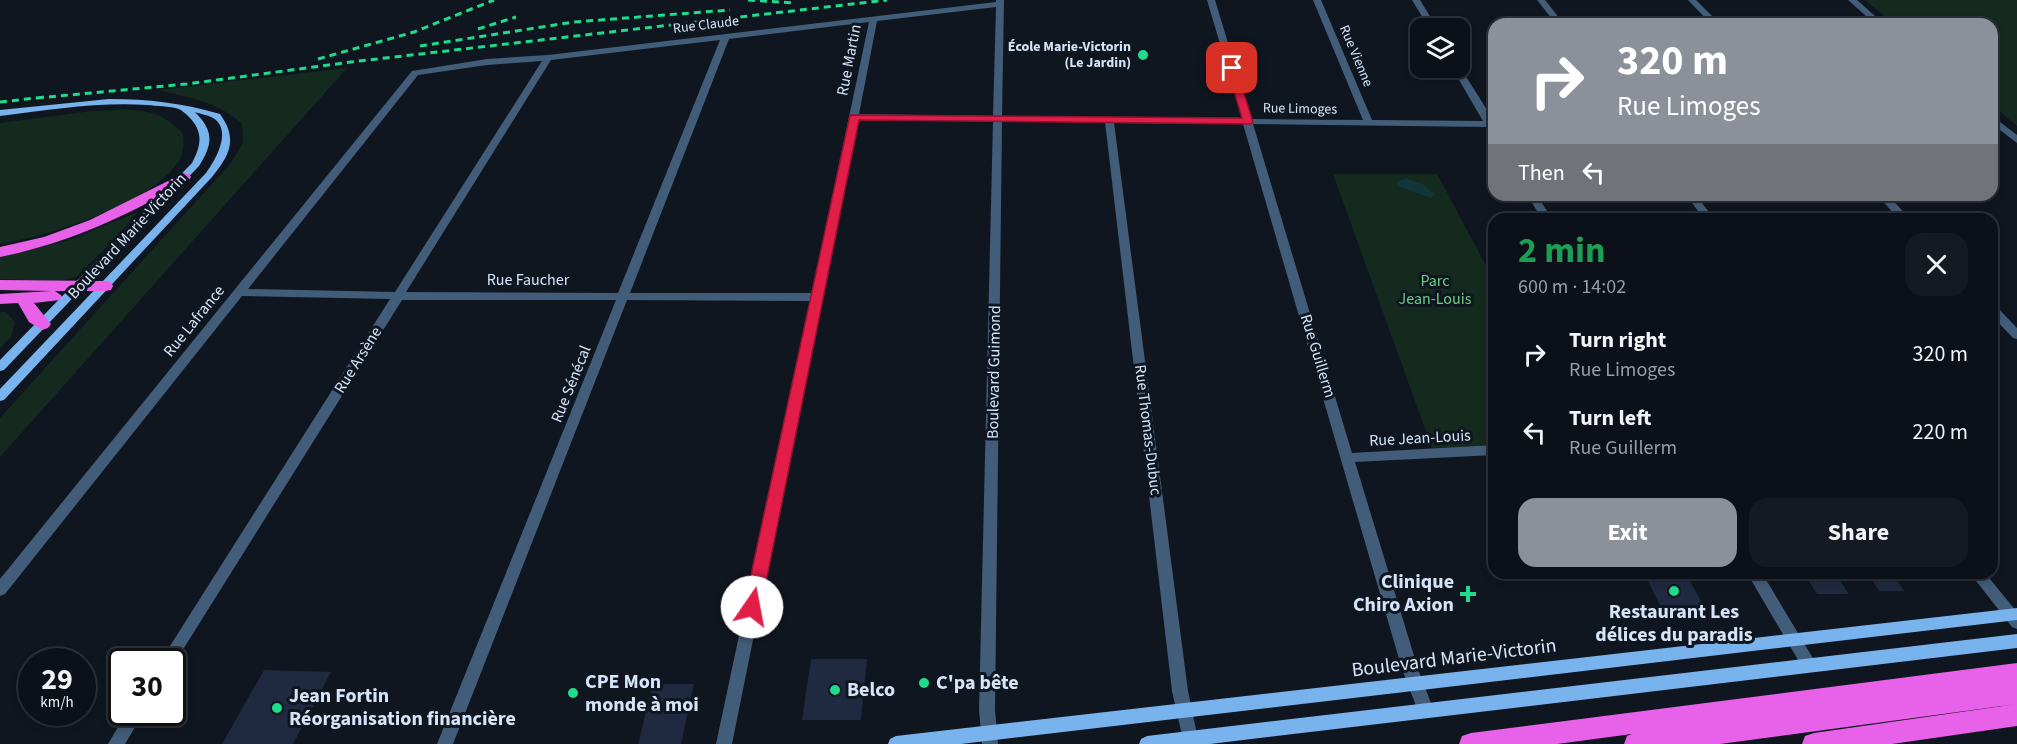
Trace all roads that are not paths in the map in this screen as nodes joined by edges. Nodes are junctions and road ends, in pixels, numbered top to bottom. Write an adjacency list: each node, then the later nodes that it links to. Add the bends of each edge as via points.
1 (1212, 0): 23 (street, Rue Guillerm)
2 (1317, 0): 24 (street, Rue Vienne)
3 (1416, 0): 9 (street)
4 (1541, 0): 10 (street)
5 (1692, 0): 11 (street)
6 (1852, 0): 12 (street)
7 (1000, 2): 8 (street, Rue Claude); 21 (street, Boulevard Guimond)
8 (874, 18): 13 (street, Rue Claude); 19 (street, Rue Martin)
9 (1427, 18)
10 (1555, 18)
11 (1710, 18)
12 (1873, 18)
13 (726, 36): 14 (street, Rue Claude); 39 (street, Rue Sénécal)
14 (548, 58): 15 (street, Rue Claude); 38 (street, Rue Arsène)
15 (415, 73): 37 (street, Rue Lafrance)
16 (1462, 78): 20 (street)
17 (182, 106): 18 (street, Boulevard Marie-Victorin, via 111,101); 30 (street, Boulevard Marie-Victorin, via 202,125 206,137 202,153); 36 (street, Boulevard Marie-Victorin, via 220,119 227,134 225,150 209,175)
18 (0, 113)
19 (854, 117): 21 (street, Rue Limoges); 40 (street, Rue Martin)
20 (1488, 118)
21 (998, 119): 22 (street, Rue Limoges); 65 (street, Boulevard Guimond)
22 (1109, 120): 23 (street, Rue Limoges); 61 (street, Rue Thomas-Dubuc)
23 (1248, 122): 24 (street, Rue Limoges); 49 (street, Rue Guillerm)
24 (1369, 123): 26 (street, Rue Limoges)
25 (1998, 124): 28 (street)
26 (1488, 126)
27 (1998, 130): 28 (street)
28 (2005, 130): 29 (street)
29 (2017, 140)
30 (184, 177): 33 (highway, via 99,224 48,242); 35 (street, Boulevard Marie-Victorin)
31 (1888, 201): 32 (street)
32 (1899, 213)
33 (0, 252)
34 (0, 285): 35 (highway)
35 (75, 291): 36 (highway); 42 (highway); 44 (street, Boulevard Marie-Victorin)
36 (100, 291): 47 (street, Boulevard Marie-Victorin)
37 (238, 292): 38 (street, Rue Faucher); 52 (street, Rue Lafrance)
38 (398, 296): 39 (street, Rue Faucher); 56 (street, Rue Arsène)
39 (624, 296): 40 (street, Rue Faucher); 68 (street, Rue Sénécal)
40 (818, 297): 69 (street, Rue Martin)
41 (0, 298): 42 (highway)
42 (23, 298): 44 (highway)
43 (1998, 315): 45 (street)
44 (42, 324): 46 (street, Boulevard Marie-Victorin)
45 (2017, 335)
46 (0, 367)
47 (0, 397)
48 (1488, 450): 49 (street, Rue Jean-Louis)
49 (1348, 458): 59 (street, Rue Guillerm)
50 (1757, 579): 54 (street)
51 (1982, 579): 53 (street)
52 (0, 590)
53 (2015, 617): 54 (street, Boulevard Marie-Victorin)
54 (1792, 639): 57 (street); 59 (street, Boulevard Marie-Victorin)
55 (2017, 641): 57 (street)
56 (177, 648)
57 (1809, 665): 62 (street)
58 (2017, 674): 72 (highway)
59 (1415, 684): 61 (street, Boulevard Marie-Victorin); 62 (street, Rue Guillerm)
60 (2017, 693): 73 (highway)
61 (1184, 711): 65 (street, Boulevard Marie-Victorin); 66 (street, Rue Thomas-Dubuc)
62 (1426, 711): 66 (street)
63 (2017, 715): 74 (highway)
64 (128, 726): 67 (street)
65 (989, 739): 70 (street, Boulevard Marie-Victorin)
66 (1190, 739): 71 (street)
67 (117, 744)
68 (446, 744)
69 (724, 744)
70 (896, 744)
71 (1147, 744)
72 (1471, 744)
73 (1636, 744)
74 (1814, 744)

